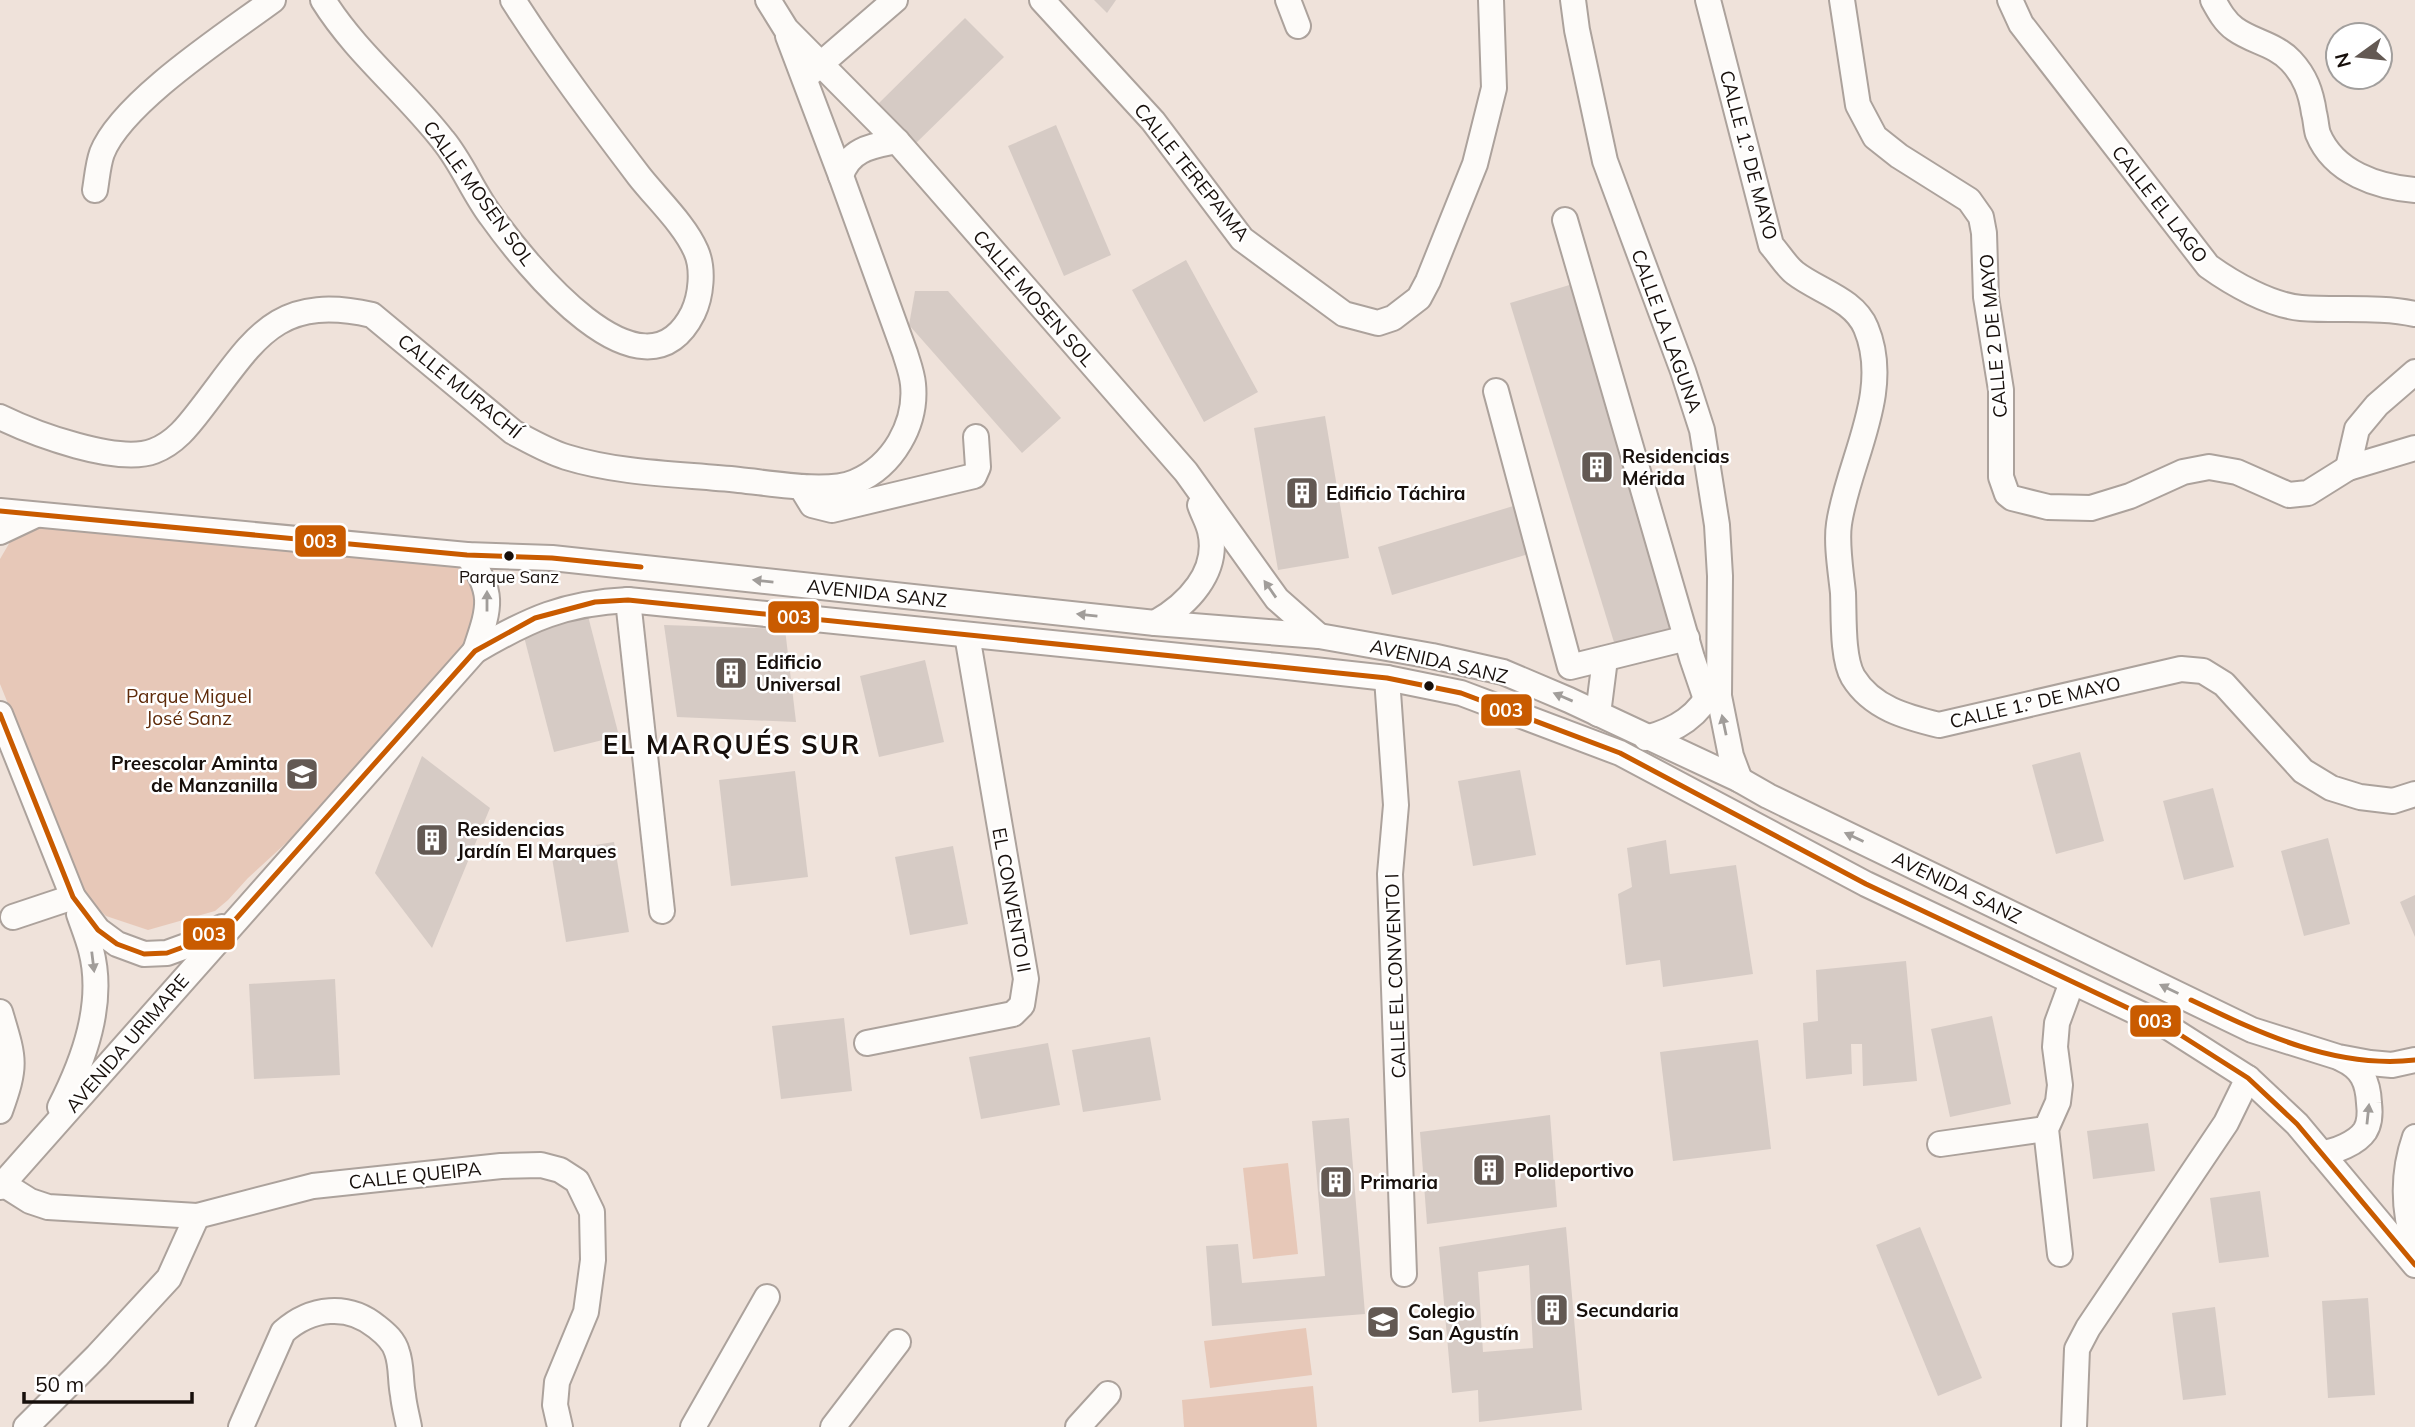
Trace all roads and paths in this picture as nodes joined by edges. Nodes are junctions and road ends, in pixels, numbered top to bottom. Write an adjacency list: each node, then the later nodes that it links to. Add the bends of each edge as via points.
1 (273, 0): 18 (street, via 167,79 121,124 102,153)
2 (323, 0): 3 (street, CALLE MOSEN SOL, via 364,55 451,149 506,236 578,314 621,342 644,347 665,342 684,329 694,310 701,271 697,252 554,64)
3 (513, 0)
4 (768, 0): 15 (street, CALLE MOSEN SOL)
5 (895, 0): 15 (street)
6 (1042, 0): 8 (street, CALLE TEREPAIMA, via 1153,121 1242,239 1344,314 1378,323 1393,318 1419,298 1475,164 1494,88)
7 (1288, 0): 14 (street)
8 (1491, 0)
9 (1573, 0): 41 (street, CALLE LA LAGUNA, via 1605,161 1702,430 1717,525)
10 (1708, 0): 48 (street, CALLE 1.° DE MAYO, via 1771,245 1794,273 1842,301 1867,329 1875,379 1838,526 1846,652 1852,676 1876,703 1939,724 2181,669 2203,671 2224,684 2303,771 2322,782 2360,797 2393,801)
11 (1842, 0): 27 (street, CALLE 2 DE MAYO, via 1858,106 1875,137 1969,200 1981,217 1986,297 2001,390 2001,477 2007,494 2048,507 2091,508 2183,472 2209,467 2237,472 2289,495 2308,493)
12 (2010, 0): 21 (street, CALLE EL LAGO, via 2021,24 2208,266 2253,293 2297,308)
13 (2213, 0): 19 (street, via 2234,29 2280,50 2300,71 2312,99 2318,134 2332,155 2353,174 2387,188)
14 (1298, 26)
15 (812, 72): 16 (street, CALLE MOSEN SOL); 17 (street, CALLE MURACHÍ)
16 (897, 141): 17 (street, via 858,152 845,161); 28 (street, CALLE MOSEN SOL)
17 (841, 176): 29 (street, CALLE MURACHÍ, via 905,353 913,383 912,409 905,433 890,457 871,472 854,483)
18 (95, 190)
19 (2415, 190)
20 (1565, 220): 38 (street)
21 (2415, 314)
22 (2415, 372): 27 (street, via 2376,405 2357,429)
23 (1496, 391): 40 (street, via 1569,664 1573,667)
24 (0, 418): 29 (street, CALLE MURACHÍ, via 96,451 129,457 154,452 177,439 253,342 274,325 297,313 348,310 372,315 513,432 565,457 632,470)
25 (976, 437): 29 (street, via 978,467 974,476 832,510 812,505)
26 (2415, 448): 27 (street)
27 (2348, 468)
28 (1186, 472): 35 (street, CALLE MOSEN SOL, via 1211,532 1209,563 1186,602); 37 (street, CALLE MOSEN SOL, one-way to 28, via 1277,599)
29 (801, 487)
30 (0, 511): 31 (street, AVENIDA SANZ)
31 (37, 514): 32 (street); 33 (street, AVENIDA SANZ)
32 (0, 532)
33 (467, 555): 35 (street, AVENIDA SANZ, one-way to 33, via 552,558); 39 (street, AVENIDA SANZ, one-way to 33, via 488,605 481,574)
34 (628, 600): 36 (street, AVENIDA SANZ); 39 (street, AVENIDA SANZ, via 595,601 545,615); 50 (street)
35 (1155, 622): 37 (street, AVENIDA SANZ)
36 (967, 635): 42 (street, AVENIDA SANZ); 55 (street, EL CONVENTO II, via 1026,979 1022,1005 1013,1014)
37 (1319, 636): 45 (street, AVENIDA SANZ, one-way to 37, via 1503,672)
38 (1687, 638): 40 (street); 43 (street)
39 (475, 651): 52 (street, AVENIDA SANZ)
40 (1605, 659): 45 (street)
41 (1719, 669): 43 (street, CALLE LA LAGUNA); 47 (street, CALLE LA LAGUNA, one-way to 41, via 1724,725)
42 (1387, 678): 53 (street, AVENIDA SANZ, via 1461,694 1620,753 1866,884); 70 (street, CALLE EL CONVENTO I, via 1395,805 1390,874)
43 (1706, 699): 46 (street, CALLE LA LAGUNA, via 1679,726)
44 (0, 714): 49 (street, AVENIDA SANZ)
45 (1598, 714): 46 (street, AVENIDA SANZ)
46 (1646, 738): 47 (street, AVENIDA SANZ)
47 (1740, 780): 56 (street, AVENIDA SANZ, one-way to 47, via 2252,1030)
48 (2415, 793)
49 (73, 897): 51 (street); 52 (street, AVENIDA SANZ, via 98,930 117,944 144,954 188,945); 61 (street, AVENIDA URIMARE, one-way to 61, via 92,951 94,1006 83,1055)
50 (662, 911)
51 (13, 917)
52 (235, 920): 61 (street, AVENIDA URIMARE)
53 (2073, 982): 58 (street, AVENIDA SANZ, via 2168,1027); 60 (street, via 2057,1023 2060,1085)
54 (0, 1012): 59 (street, via 13,1062)
55 (867, 1043)
56 (2338, 1057): 57 (street, AVENIDA SANZ, via 2392,1065); 64 (street, one-way to 56, via 2342,1147 2364,1132 2370,1112 2368,1084 2360,1072)
57 (2415, 1060)
58 (2248, 1078): 64 (street, AVENIDA SANZ); 81 (street, via 2227,1123 2077,1349)
59 (0, 1111)
60 (2046, 1129): 63 (street); 68 (street)
61 (47, 1135): 65 (street, AVENIDA URIMARE)
62 (2415, 1137): 67 (street, via 2405,1186)
63 (1940, 1144)
64 (2321, 1153): 69 (street, AVENIDA SANZ)
65 (1, 1183): 66 (street, CALLE QUEIPA, via 48,1207)
66 (197, 1216): 74 (street, via 169,1278); 77 (street, CALLE QUEIPA, via 313,1186 501,1166 541,1165 560,1170 577,1181 592,1212 593,1260 586,1311 557,1382 555,1405)
67 (2415, 1247)
68 (2060, 1254)
69 (2415, 1265)
70 (1404, 1274)
71 (766, 1297): 78 (street)
72 (898, 1342): 79 (street)
73 (1108, 1394): 80 (street)
74 (26, 1427)
75 (241, 1427): 76 (street, via 283,1332 308,1315 341,1311 363,1316 387,1335 396,1349)
76 (409, 1427)
77 (560, 1427)
78 (693, 1427)
79 (833, 1427)
80 (1078, 1427)
81 (2074, 1427)

